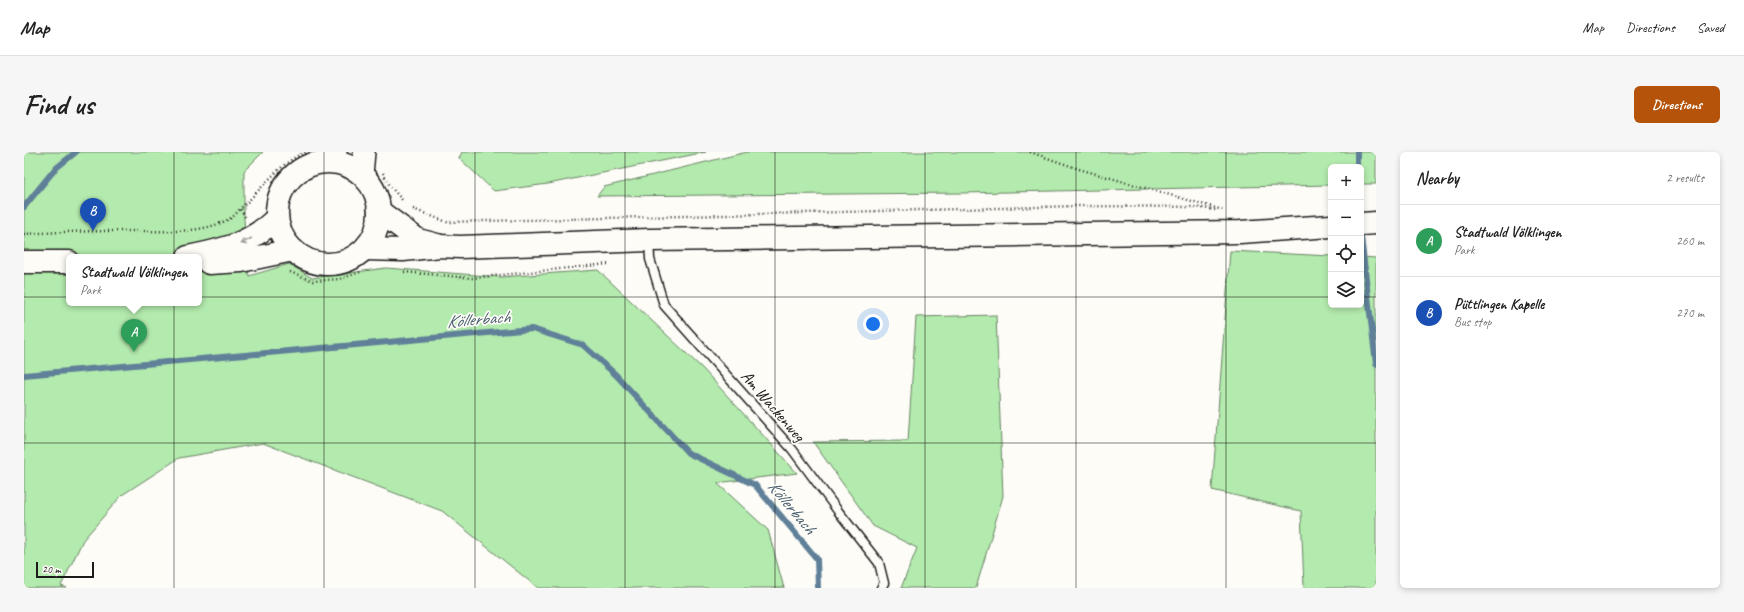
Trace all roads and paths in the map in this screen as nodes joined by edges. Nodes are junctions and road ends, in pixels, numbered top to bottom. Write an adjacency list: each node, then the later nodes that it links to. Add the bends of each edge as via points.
1 (306, 152): 13 (path, via 282,168 229,219 212,226 180,231)
2 (364, 152): 5 (street)
3 (1030, 152): 7 (path, via 1079,169 1226,211 1194,207 1078,206 447,222)
4 (332, 157): 5 (main road, via 346,166); 9 (main road, via 294,175 281,193)
5 (372, 172): 6 (path, via 390,186); 8 (main road)
6 (403, 202)
7 (408, 207)
8 (379, 212): 15 (main road, via 418,240); 16 (main road, via 378,225)
9 (277, 218): 17 (main road, via 279,230); 18 (main road, one-way to 18, via 258,235 224,250)
10 (1376, 223): 11 (main road)
11 (1364, 224)
12 (1326, 226): 14 (main road, via 1240,232)
13 (24, 234)
14 (649, 240): 15 (main road); 24 (lane, Am Wackenweg, via 650,259 664,305 792,449 879,563 884,583)
15 (440, 246): 16 (main road, via 403,250)
16 (365, 249): 17 (main road, via 354,258 330,265 306,260)
17 (293, 250): 21 (main road, via 241,260)
18 (202, 254)
19 (24, 262): 20 (main road)
20 (66, 262)
21 (202, 263)
22 (611, 264): 23 (path, via 472,278)
23 (400, 271)
24 (881, 588)

